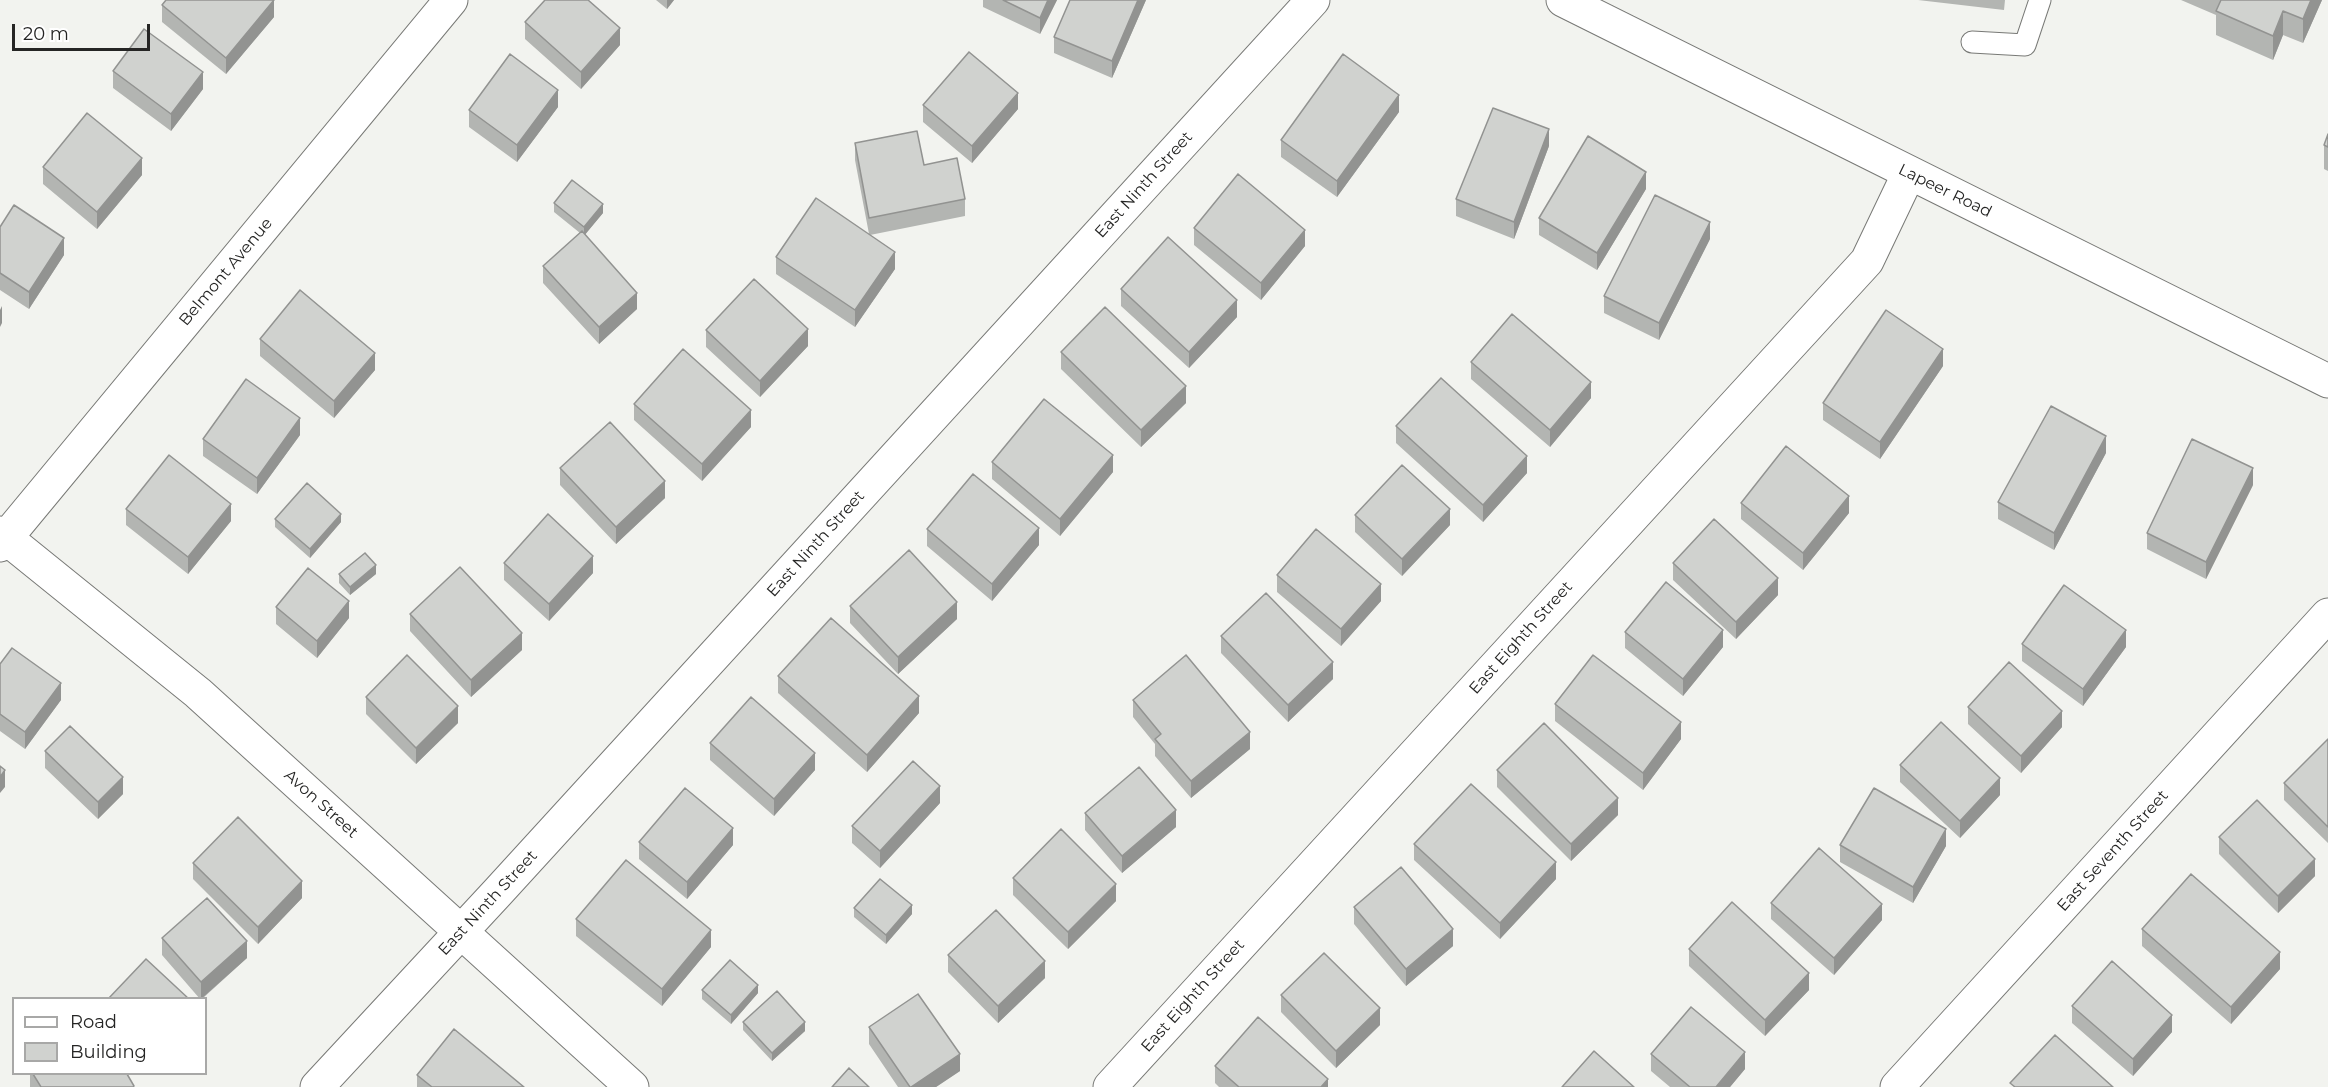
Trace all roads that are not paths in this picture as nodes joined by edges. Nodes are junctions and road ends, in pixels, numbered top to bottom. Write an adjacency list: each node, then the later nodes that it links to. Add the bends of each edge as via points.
1 (451, 0): 8 (street, Belmont Avenue)
2 (1313, 0): 10 (street, East Ninth Street)
3 (1563, 0): 6 (street, Lapeer Road)
4 (2040, 0): 5 (lane, via 2025,45)
5 (1971, 42)
6 (1909, 173): 7 (street, Lapeer Road); 13 (street, East Eighth Street, via 1867,261)
7 (2328, 381)
8 (2, 538): 10 (street, Avon Street, via 198,693)
9 (2328, 615): 14 (street, East Seventh Street)
10 (462, 931): 11 (street, East Ninth Street); 12 (street, Avon Street)
11 (317, 1087)
12 (632, 1087)
13 (1110, 1087)
14 (1897, 1087)

